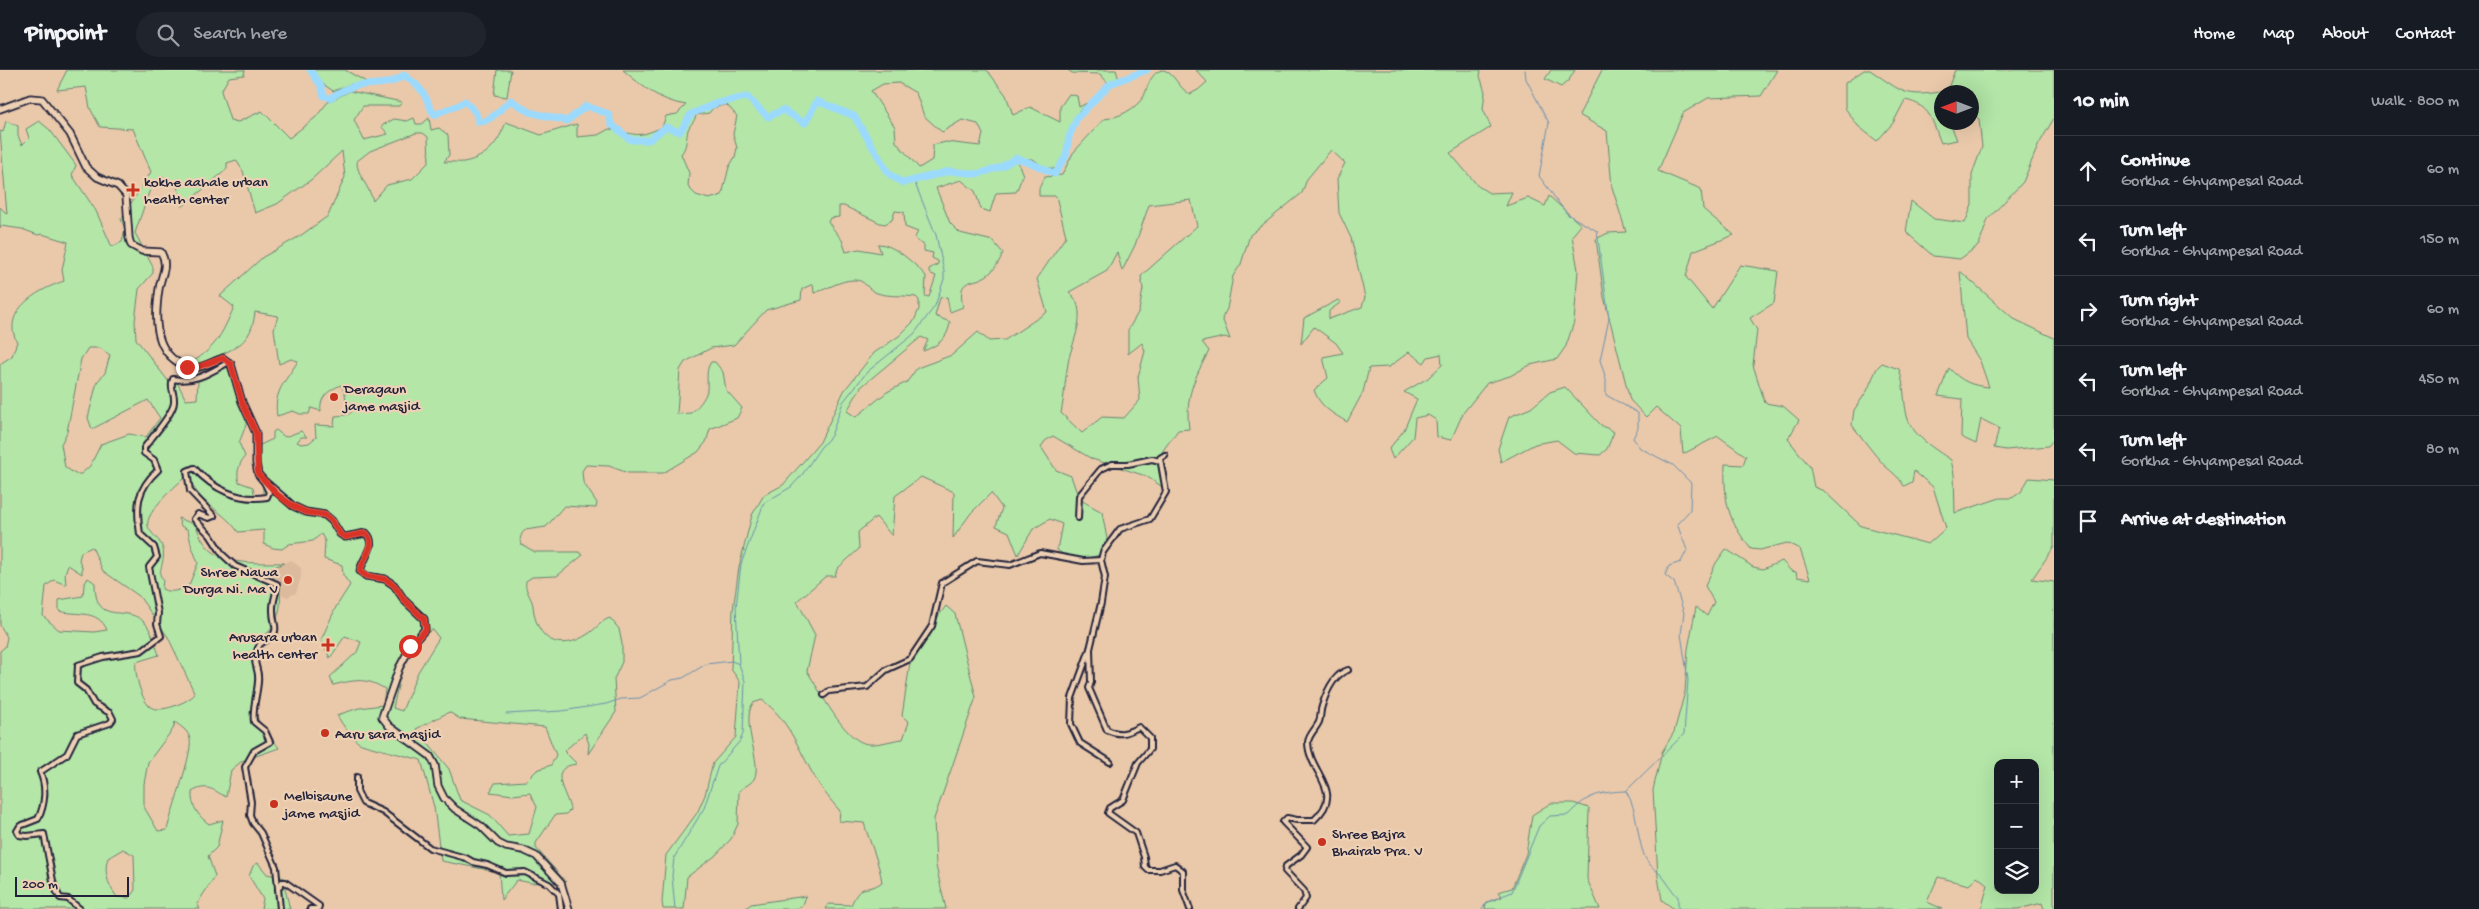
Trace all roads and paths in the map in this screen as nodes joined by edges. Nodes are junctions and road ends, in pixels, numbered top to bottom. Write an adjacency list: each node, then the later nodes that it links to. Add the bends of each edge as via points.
1 (0, 109): 2 (main road, via 30,98 42,99 70,134 86,167 97,177 118,186 126,195 131,245 142,251 161,252 165,260 157,320 159,341 169,356 195,368 223,358)
2 (229, 362): 5 (main road, via 256,433 256,463); 14 (street, via 198,379 173,379 172,412 144,448 144,453 154,460 158,470 140,492 138,506 140,534 154,547 157,557 149,567 161,636 141,652 104,657 78,665 77,683 86,690 94,704 110,713 113,719 77,734 68,754 40,772 44,780 42,811 38,819 17,830 19,835 44,834 54,886 60,898 68,899)
3 (1164, 455): 4 (street)
4 (1160, 461): 6 (street, via 1112,464 1101,469 1078,496); 7 (street, via 1166,492 1150,519 1120,529 1106,547)
5 (263, 480): 13 (street, via 269,492 267,497 241,498 214,486 194,468 187,471 190,491 214,516 209,518 198,514 194,519 197,524 235,566 277,584 273,608 277,626 272,637 260,644 254,663 258,679 254,722 264,730 270,742 254,751 245,767 250,815 276,866); 18 (main road, via 293,506 325,515 345,537 366,533 370,538 372,544 360,571 394,585 424,619 426,629 410,646 399,668 382,718 430,756 438,786 455,810 506,848 536,856 561,883)
6 (1078, 518)
7 (1101, 560): 8 (street, via 1105,585); 10 (street, via 1083,562 1040,553 1010,564 974,562 942,583 932,626 910,659 886,670 867,687 829,691)
8 (1090, 649): 11 (street, via 1072,698 1071,724 1080,742); 19 (street, via 1089,688 1108,730 1126,734 1139,727 1150,738 1150,749 1138,763 1123,800 1108,813 1136,833 1148,870 1175,865 1183,871 1183,890)
9 (1348, 670): 20 (street, via 1334,679 1321,707 1319,722 1308,742 1312,760 1325,782 1327,803 1324,811 1314,820 1287,818 1283,822 1307,847 1286,866 1285,871 1304,891 1306,898)
10 (824, 695)
11 (1110, 762)
12 (357, 777): 17 (street, via 357,791 362,803 383,812 430,848 506,873 525,872 554,888 559,894)
13 (278, 890): 15 (street); 16 (street, via 285,882 320,906)
14 (80, 909)
15 (280, 909)
16 (310, 909)
17 (561, 909)
18 (569, 909)
19 (1190, 909)
20 (1298, 909)

